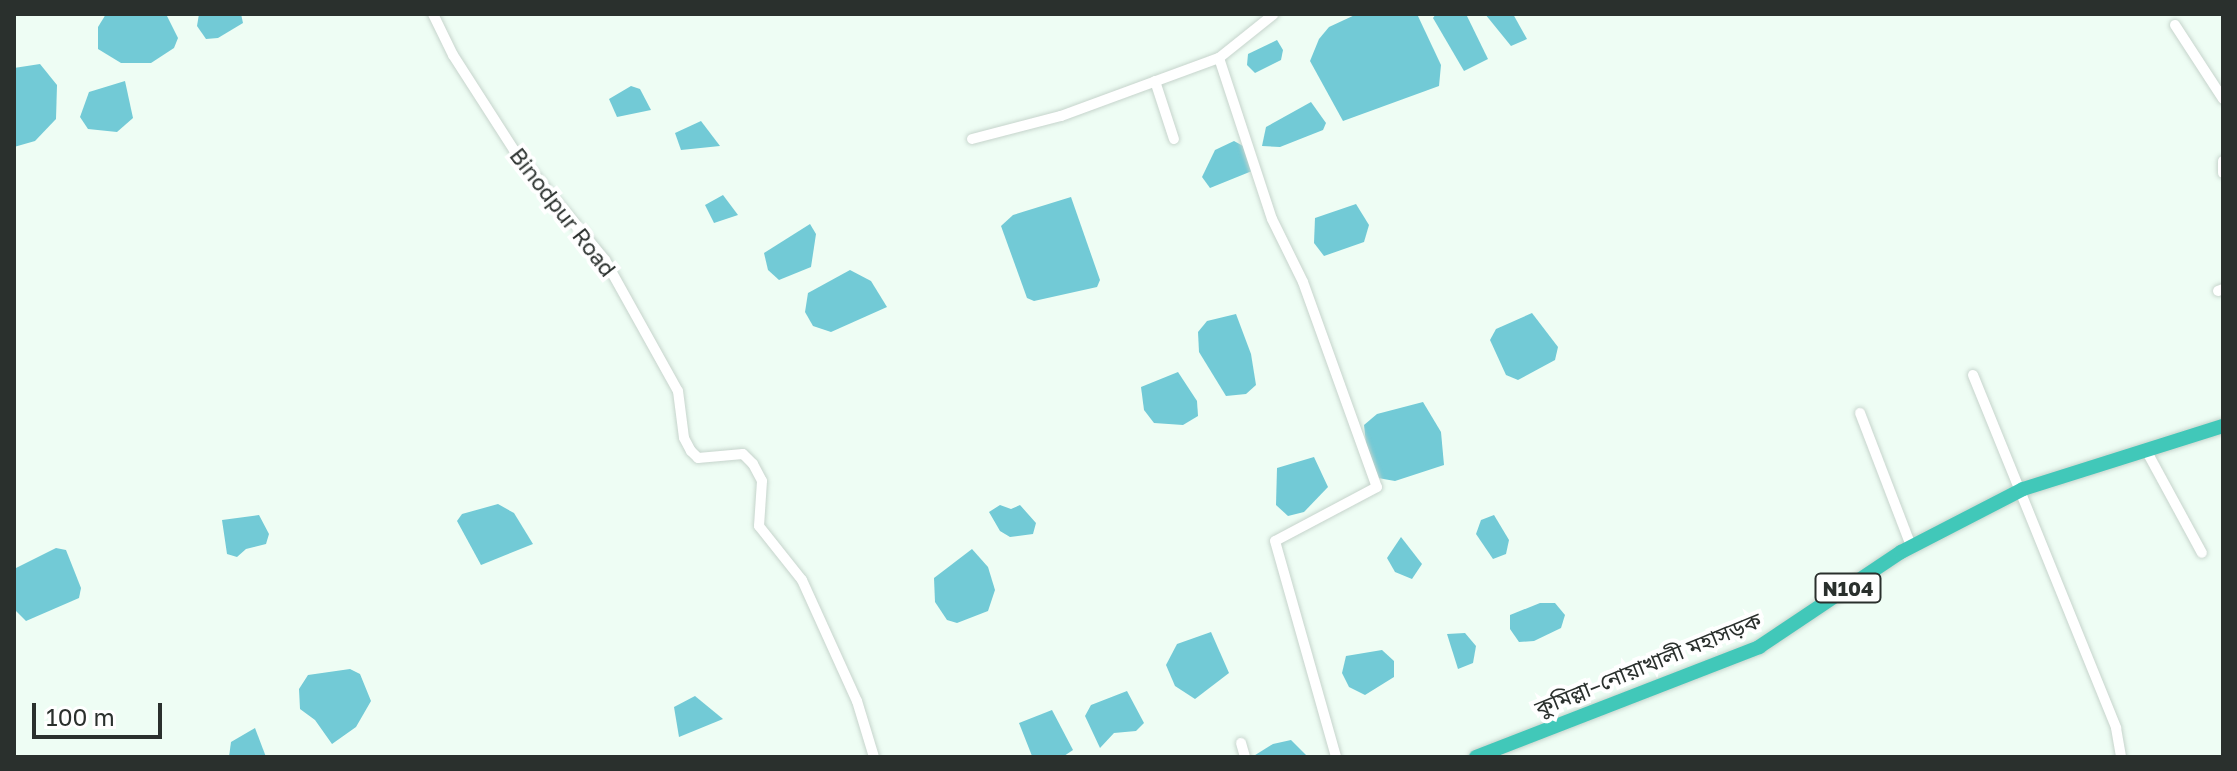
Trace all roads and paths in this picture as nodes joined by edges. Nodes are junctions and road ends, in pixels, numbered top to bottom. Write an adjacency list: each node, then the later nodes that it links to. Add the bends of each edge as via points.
1 (433, 14): 19 (street, Binodpur Road, via 514,150 605,260 678,391 684,438 691,451 698,458 743,454 753,464 762,481 759,526 802,580 857,701)
2 (1274, 14): 4 (street)
3 (2175, 25): 6 (street)
4 (1219, 58): 5 (street); 21 (street, via 1272,219 1303,282 1377,487 1275,541)
5 (1155, 81): 7 (street, via 1061,116); 8 (street)
6 (2223, 99)
7 (972, 139)
8 (1174, 139)
9 (2223, 161): 10 (street)
10 (2223, 173)
11 (1973, 375): 15 (street)
12 (1860, 413): 16 (street)
13 (2223, 426): 14 (highway, কুমিল্লা–নোয়াখালী মহাসড়ক / N104)
14 (2146, 450): 15 (highway, কুমিল্লা–নোয়াখালী মহাসড়ক / N104); 17 (street)
15 (2023, 489): 16 (highway, কুমিল্লা–নোয়াখালী মহাসড়ক / N104); 23 (street, via 2116,728)
16 (1911, 546): 22 (highway, কুমিল্লা–নোয়াখালী মহাসড়ক / N104, via 1759,647)
17 (2202, 553)
18 (1241, 743): 20 (street)
19 (874, 757)
20 (1245, 757)
21 (1336, 757)
22 (1476, 757)
23 (2121, 757)

